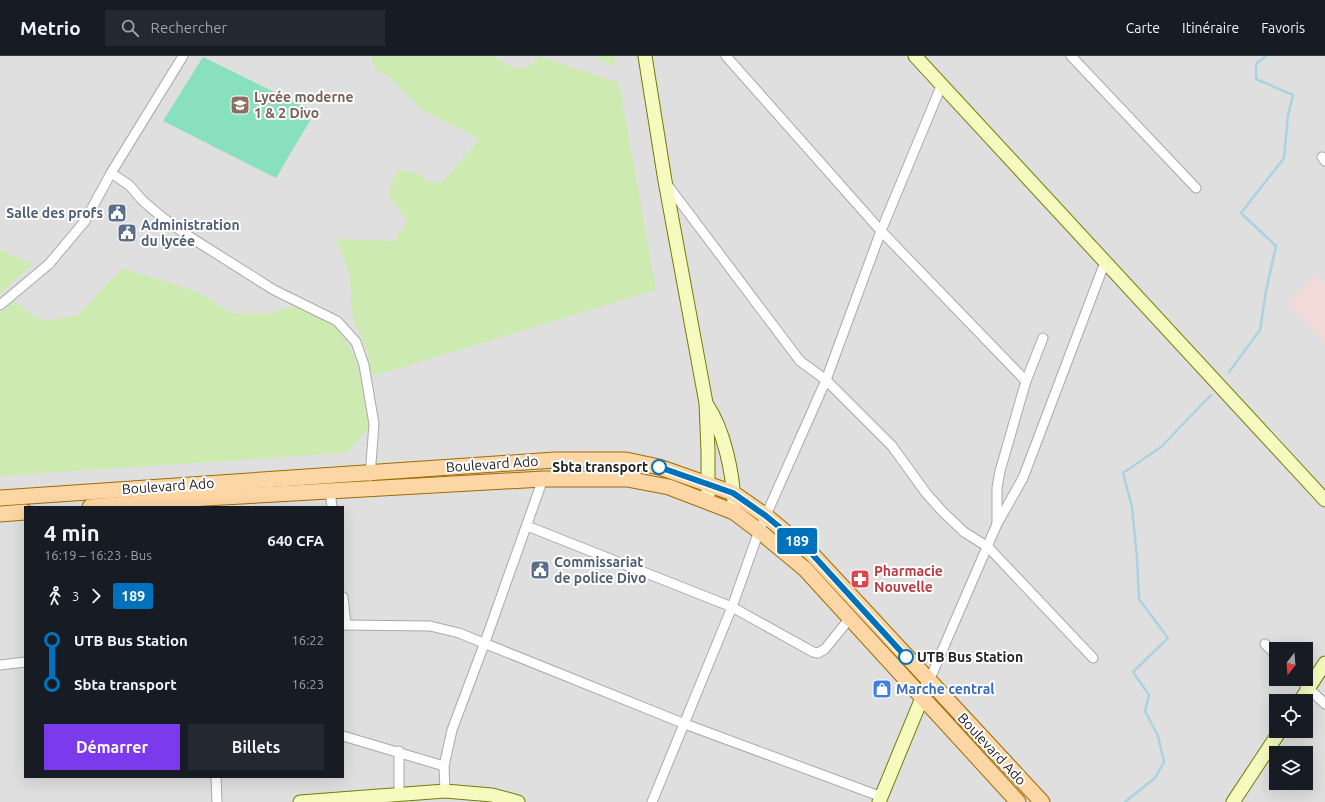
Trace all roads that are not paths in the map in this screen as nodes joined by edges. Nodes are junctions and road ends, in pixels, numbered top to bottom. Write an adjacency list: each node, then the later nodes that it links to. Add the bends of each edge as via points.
1 (183, 56): 7 (street)
2 (645, 56): 8 (street)
3 (726, 56): 10 (street)
4 (915, 56): 6 (street)
5 (1071, 56): 9 (street)
6 (942, 84): 10 (street); 11 (street)
7 (111, 173): 12 (street, via 85,221 49,264); 17 (street, via 129,185 163,218 190,237 274,290 337,321 356,342 364,365 374,424)
8 (665, 181): 14 (street, via 793,353 809,369); 16 (street)
9 (1196, 188)
10 (881, 231): 14 (street); 15 (street)
11 (1105, 262): 24 (street); 33 (street, via 1023,478)
12 (0, 305)
13 (1043, 338): 15 (street)
14 (826, 380): 32 (street); 36 (street, via 892,446 942,511 964,532)
15 (1026, 381): 33 (street, via 997,488)
16 (706, 403): 19 (street); 22 (street, via 715,417 719,430)
17 (370, 473): 19 (main road, Boulevard Ado, via 592,459 626,460 659,467); 20 (street); 23 (main road, Boulevard Ado)
18 (543, 479): 20 (main road, Boulevard Ado); 25 (main road, Boulevard Ado, via 637,480 669,487); 34 (street)
19 (708, 485): 22 (main road, Boulevard Ado); 25 (street)
20 (371, 489): 21 (main road, Boulevard Ado)
21 (330, 491): 26 (main road, Boulevard Ado); 28 (street)
22 (733, 493): 30 (street); 32 (main road, Boulevard Ado)
23 (0, 498)
24 (1325, 500)
25 (708, 501): 30 (main road, Boulevard Ado)
26 (205, 503): 27 (main road, Boulevard Ado)
27 (119, 506)
28 (332, 506)
29 (24, 512): 31 (main road)
30 (734, 512): 35 (main road, Boulevard Ado)
31 (0, 514)
32 (766, 516): 35 (street); 48 (main road, Boulevard Ado, via 812,554)
33 (997, 524): 36 (street)
34 (527, 526): 37 (street); 41 (street)
35 (759, 531): 37 (street); 39 (main road, Boulevard Ado, via 805,569)
36 (988, 547): 44 (street); 48 (street)
37 (732, 607): 39 (street, via 818,653); 53 (street)
38 (344, 611): 40 (street)
39 (850, 618): 51 (main road, Boulevard Ado)
40 (345, 625): 41 (street, via 430,626)
41 (485, 642): 53 (street); 57 (street, via 452,730)
42 (1265, 644): 43 (street)
43 (1269, 648)
44 (1093, 658)
45 (24, 662): 47 (street)
46 (1325, 663): 49 (street)
47 (0, 665)
48 (929, 681): 51 (street); 68 (main road, Boulevard Ado)
49 (1309, 688): 50 (street); 52 (street)
50 (1305, 694)
51 (921, 697): 62 (street); 67 (main road, Boulevard Ado)
52 (1325, 704)
53 (685, 724): 62 (street); 66 (street)
54 (344, 736): 56 (street)
55 (1275, 738): 69 (street)
56 (399, 751): 57 (street); 60 (street)
57 (444, 766): 59 (street)
58 (216, 778): 63 (street)
59 (445, 791): 61 (street); 65 (street, via 492,795)
60 (399, 795): 61 (street); 64 (street)
61 (432, 797)
62 (881, 799)
63 (217, 802)
64 (300, 802)
65 (518, 802)
66 (652, 802)
67 (1018, 802)
68 (1042, 802)
69 (1233, 802)

